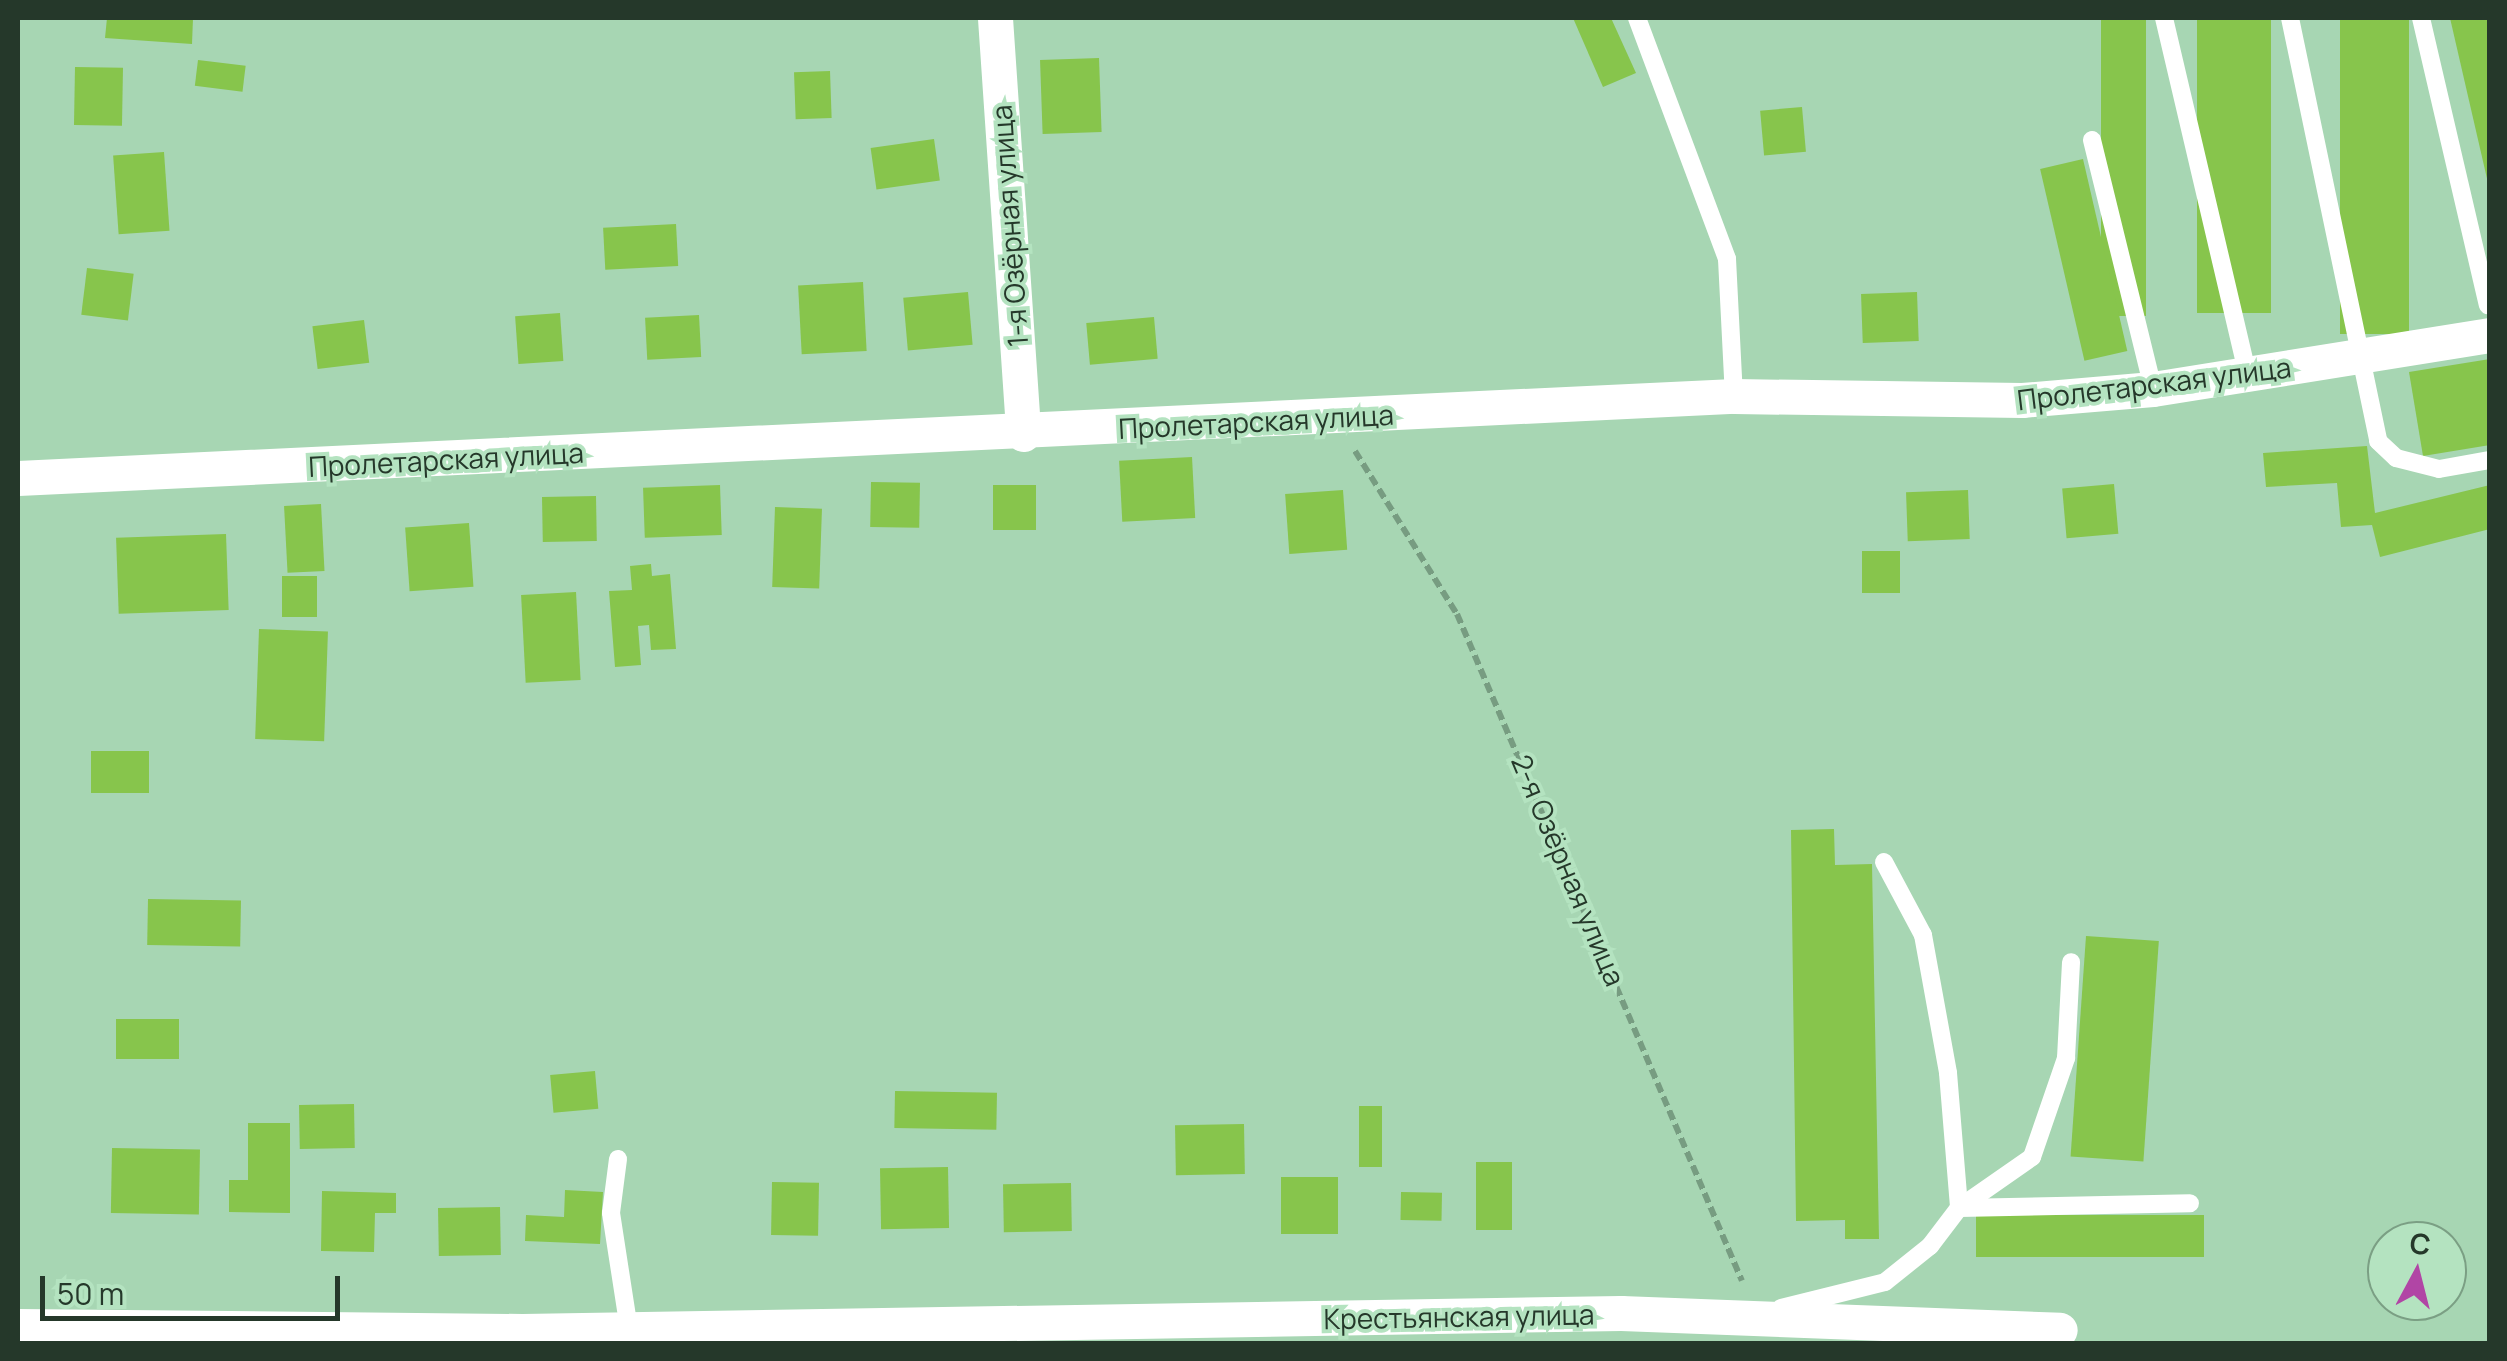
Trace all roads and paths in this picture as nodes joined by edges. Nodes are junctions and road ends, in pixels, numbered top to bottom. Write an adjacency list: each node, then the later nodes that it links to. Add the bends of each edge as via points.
1 (995, 18): 14 (street, 1-я Озёрная улица)
2 (1637, 18): 12 (lane, via 1727,259)
3 (2164, 18): 10 (lane)
4 (2290, 18): 9 (lane)
5 (2421, 18): 7 (lane)
6 (2092, 140): 11 (lane)
7 (2488, 306)
8 (2490, 335): 9 (street, Пролетарская улица)
9 (2361, 356): 10 (street, Пролетарская улица); 15 (lane, via 2378,440 2396,458 2438,469)
10 (2248, 375): 11 (street, Пролетарская улица)
11 (2153, 389): 12 (street, Пролетарская улица, via 2022,400)
12 (1734, 396): 13 (street, Пролетарская улица)
13 (1333, 417): 14 (street, Пролетарская улица); 24 (path, 2-я Озёрная улица, via 1457,614)
14 (1024, 434): 16 (street, Пролетарская улица)
15 (2490, 460)
16 (18, 478)
17 (1884, 862): 21 (lane, via 1923,934 1948,1073)
18 (2071, 962): 21 (lane, via 2066,1058 2032,1157)
19 (618, 1159): 23 (lane, via 612,1213)
20 (2190, 1203): 21 (lane)
21 (1959, 1208): 24 (lane, via 1930,1246 1886,1282)
22 (18, 1326): 28 (street, Крестьянская улица)
23 (629, 1329): 27 (street, Крестьянская улица); 28 (street, Крестьянская улица)
24 (1757, 1329): 25 (street, Крестьянская улица); 26 (street, Крестьянская улица)
25 (2060, 1330)
26 (1220, 1332): 27 (street, Крестьянская улица)
27 (790, 1335)
28 (522, 1337)

